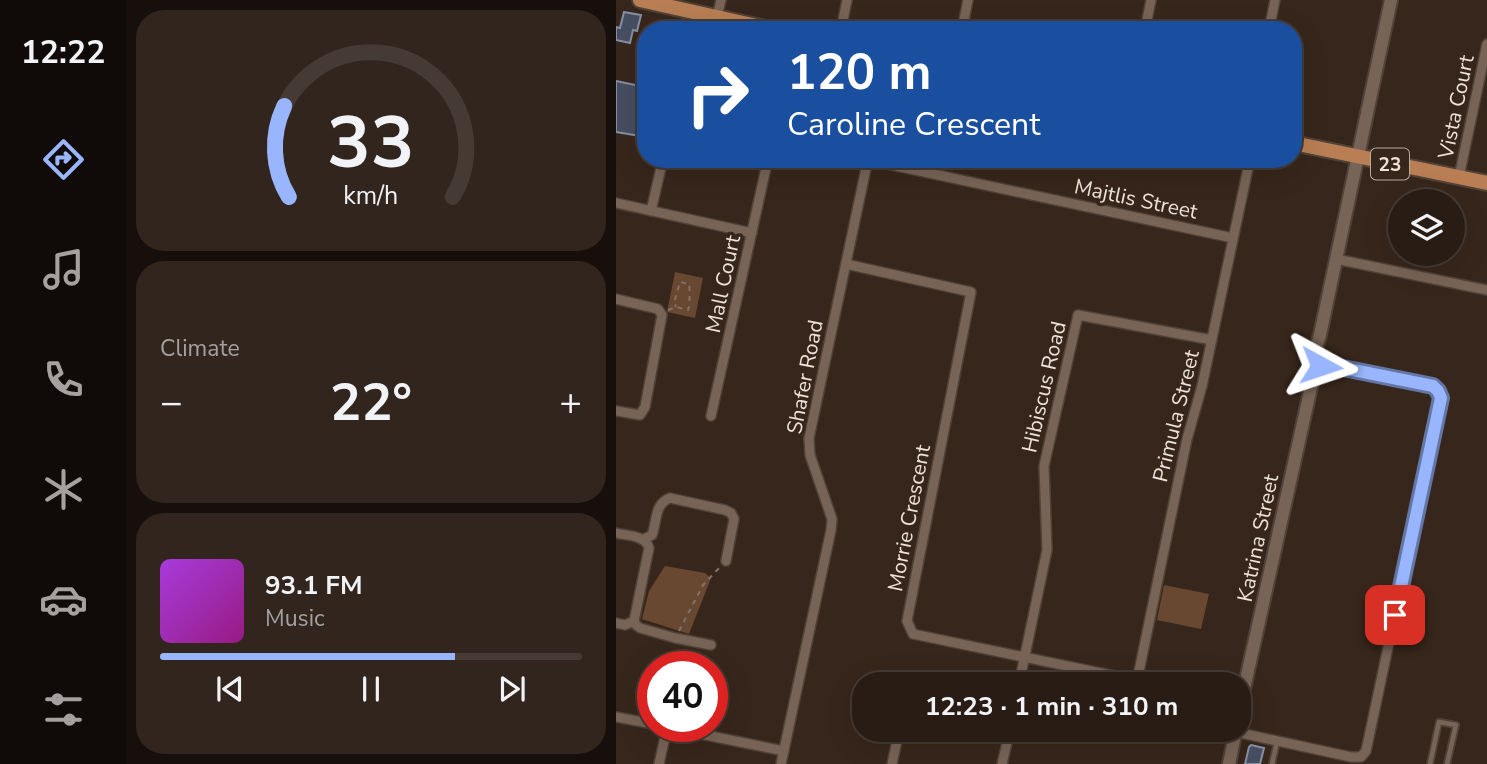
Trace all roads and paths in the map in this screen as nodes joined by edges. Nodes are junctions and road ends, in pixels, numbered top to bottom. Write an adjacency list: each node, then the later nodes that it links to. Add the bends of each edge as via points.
1 (640, 0): 8 (main road)
2 (720, 0): 8 (street)
3 (847, 0): 10 (street)
4 (968, 0): 11 (street)
5 (1151, 0): 12 (street)
6 (1275, 0): 13 (street)
7 (1391, 0): 16 (street, Katrina Street)
8 (717, 17): 9 (main road)
9 (735, 21)
10 (843, 21)
11 (963, 21)
12 (1146, 21)
13 (1271, 21)
14 (1487, 44): 22 (street, Vista Court)
15 (1302, 145): 16 (main road, 23)
16 (1357, 157): 22 (main road, 23); 28 (street, Katrina Street)
17 (661, 168): 25 (street)
18 (766, 168): 26 (street, Mall Court)
19 (866, 168): 29 (street, Shafer Road)
20 (905, 168): 27 (street, Majtlis Street)
21 (1248, 168): 27 (street, Primula Street)
22 (1459, 177): 23 (main road, 23)
23 (1487, 183)
24 (616, 203): 25 (street)
25 (652, 211): 26 (street)
26 (752, 233): 37 (street, Mall Court)
27 (1233, 238): 34 (street, Primula Street)
28 (1336, 259): 30 (street); 35 (street, Katrina Street)
29 (846, 264): 45 (street, Morrie Crescent, via 971,292 907,621 913,634); 59 (street, Shafer Road, via 809,438 810,455 832,519 831,530)
30 (1487, 290)
31 (616, 299): 33 (street)
32 (676, 307): 32 (path, via 688,310 690,290 684,281 680,282); 33 (path)
33 (661, 312): 36 (street, via 645,407 640,415)
34 (1212, 340): 45 (street, Hibiscus Road, via 1078,315 1044,466 1047,550); 48 (street, Primula Street)
35 (1318, 362): 49 (street, Katrina Street); 54 (street, via 1433,386 1441,398 1366,751 1361,757 1351,757)
36 (616, 411)
37 (711, 416)
38 (616, 533): 39 (street)
39 (644, 539): 40 (street, via 652,535 663,500 725,510 734,519); 41 (street, via 649,548)
40 (726, 561): 43 (path, via 703,585)
41 (634, 621): 42 (street); 43 (street, via 640,628)
42 (616, 623)
43 (675, 638): 44 (street)
44 (711, 645)
45 (1025, 659): 46 (street, Hibiscus Road); 47 (street, Morrie Crescent)
46 (1022, 672)
47 (1091, 672)
48 (1139, 672)
49 (1247, 672)
50 (616, 717): 51 (street)
51 (637, 721)
52 (1251, 735): 54 (street)
53 (728, 740): 59 (street)
54 (1277, 741): 65 (lane)
55 (662, 742): 60 (street)
56 (897, 742): 62 (street)
57 (1007, 742): 63 (street)
58 (1234, 742): 64 (street)
59 (784, 751): 61 (street, Shafer Road)
60 (659, 764)
61 (781, 764)
62 (892, 764)
63 (1002, 764)
64 (1229, 764)
65 (1272, 764)
66 (1430, 764): 67 (lane, via 1438,722 1456,725)
67 (1447, 764)

